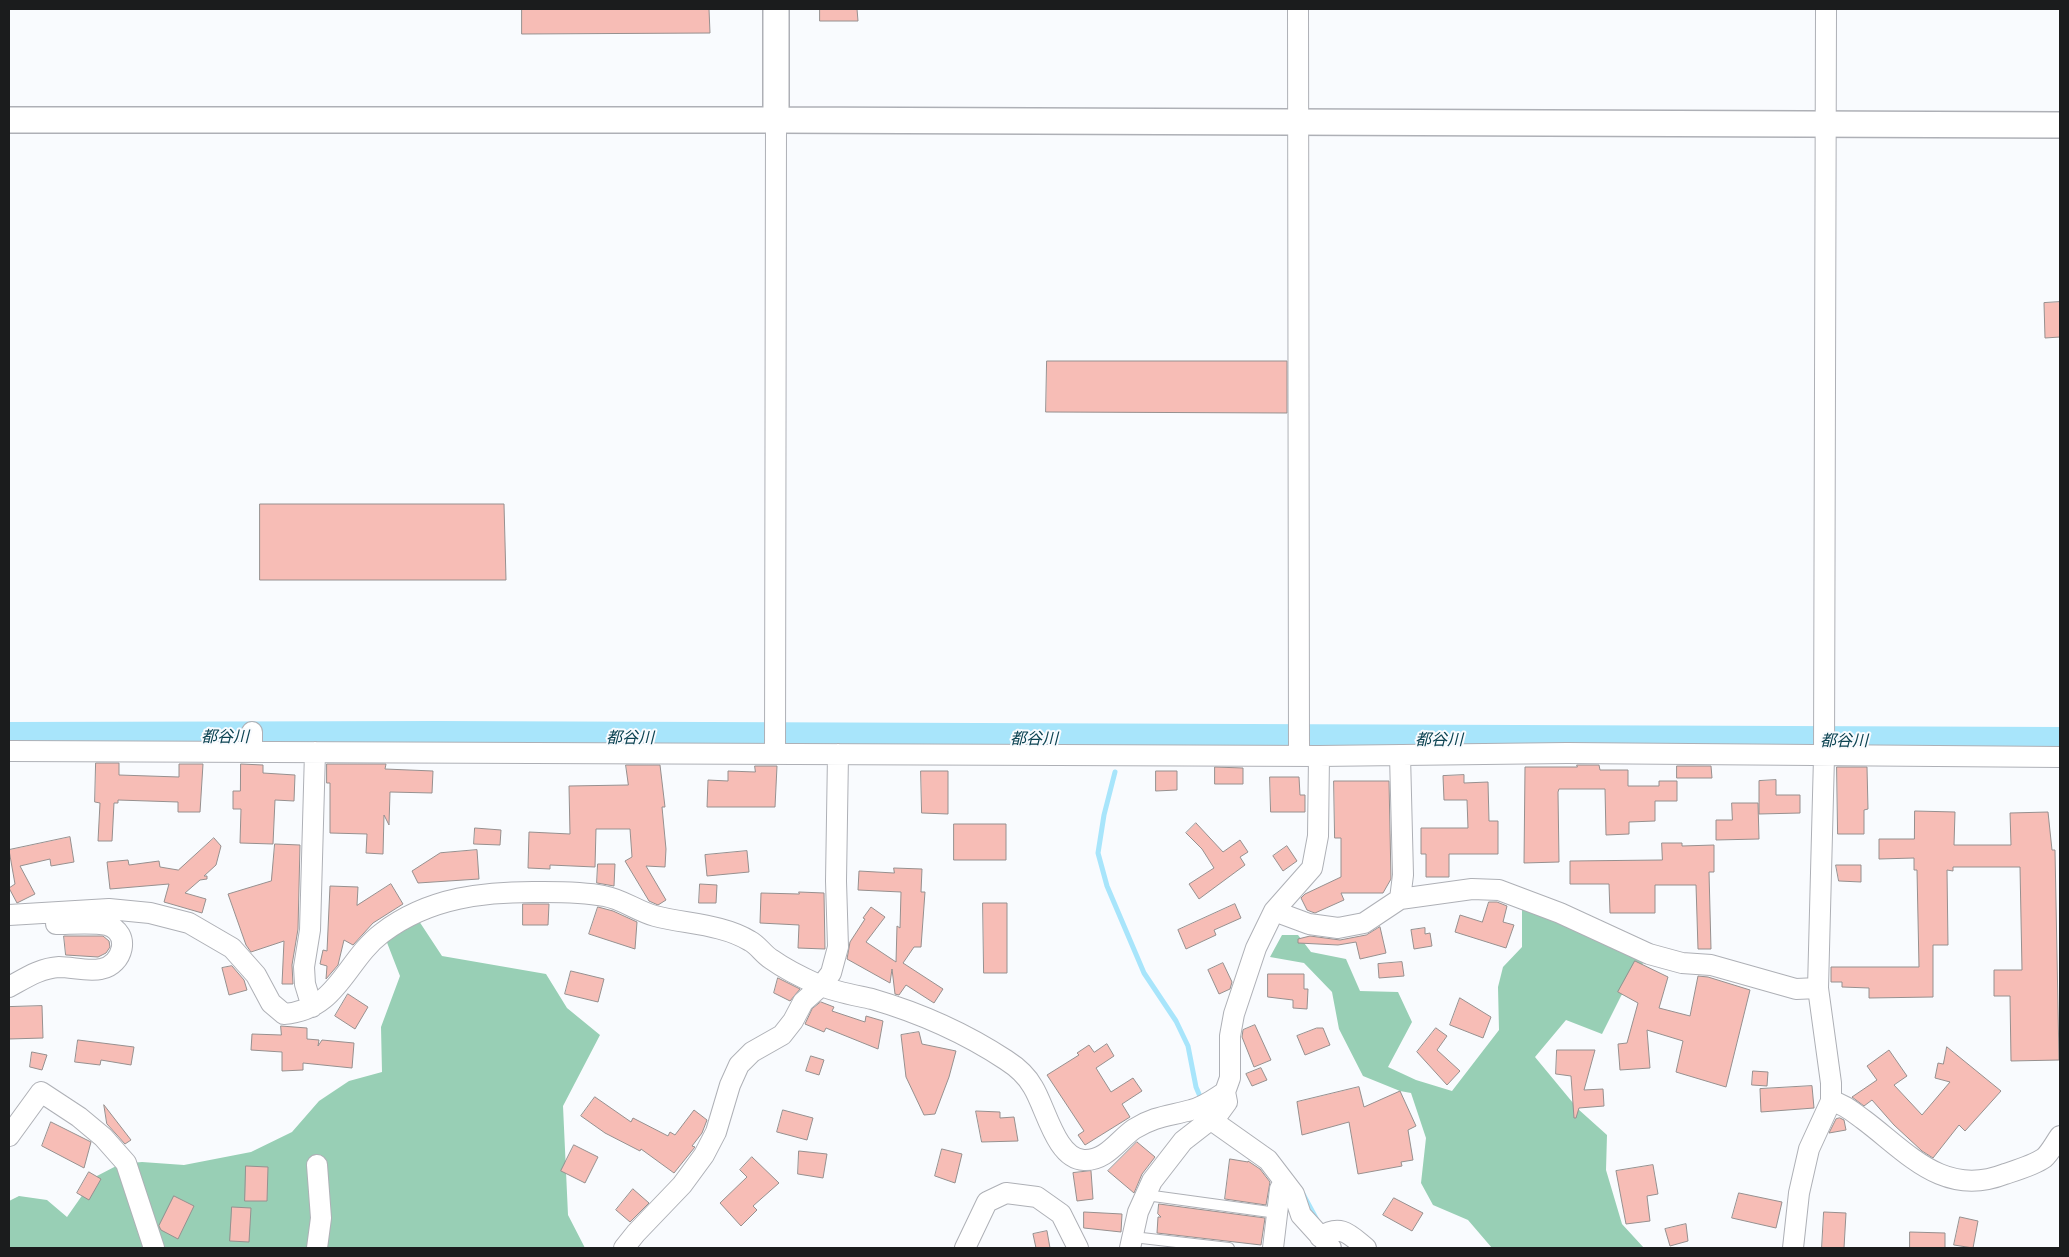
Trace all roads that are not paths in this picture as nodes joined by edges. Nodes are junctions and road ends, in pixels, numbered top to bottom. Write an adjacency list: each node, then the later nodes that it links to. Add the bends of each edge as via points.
1 (776, 9): 5 (street)
2 (1298, 9): 6 (street)
3 (1826, 9): 7 (street)
4 (9, 120): 5 (street)
5 (776, 120): 6 (street); 9 (street)
6 (1298, 124): 7 (street); 11 (street)
7 (1826, 125): 8 (street); 10 (street)
8 (2060, 125)
9 (775, 743): 13 (street); 14 (street)
10 (1824, 746): 15 (street); 16 (street); 22 (street)
11 (1304, 748): 14 (street); 15 (street); 18 (street, via 1318,836 1312,868)
12 (9, 751): 13 (street, via 252,743)
13 (315, 752): 23 (street, via 310,930 304,967)
14 (838, 754): 20 (street, via 838,947 831,973)
15 (1400, 755): 17 (street, via 1404,875)
16 (2060, 758)
17 (1400, 899): 18 (street, via 1364,923 1338,928 1309,924); 22 (street, via 1472,889 1499,890 1560,913 1649,954 1682,963 1711,965 1796,989)
18 (1274, 911): 24 (street, via 1256,948 1234,1014 1230,1036 1230,1078)
19 (13, 914): 21 (street, via 26,923 106,925 118,932 123,941 112,964 101,970 58,967 41,970); 23 (street, via 110,909 150,913 189,923 232,948 256,975 271,1003 284,1014)
20 (821, 986): 23 (street, via 730,932 655,916 604,896 501,892 450,900 414,913 380,934 330,995); 24 (street, via 938,1022 1007,1061 1033,1086 1061,1147 1071,1156 1084,1160 1101,1157 1133,1130 1157,1117 1193,1110); 37 (street, via 803,1002 782,1035 752,1052 739,1065 716,1132 704,1154 682,1185)
21 (9, 987)
22 (1818, 988): 25 (street)
23 (312, 1007)
24 (1225, 1092): 26 (street, via 1227,1102)
25 (1831, 1101): 28 (street, via 1840,1103 1902,1153 1945,1177 1963,1182 1989,1181 2044,1158); 43 (street, via 1809,1149 1799,1193)
26 (1210, 1119): 30 (street, via 1268,1160); 31 (street, via 1183,1141 1152,1181)
27 (9, 1136): 35 (street, via 41,1092 79,1117 104,1137 126,1163)
28 (2060, 1136)
29 (317, 1165): 36 (street, via 322,1218)
30 (1284, 1181): 32 (street); 33 (street, via 1294,1194 1301,1215)
31 (1146, 1195): 32 (lane); 34 (street, via 1138,1212)
32 (1277, 1213): 41 (street)
33 (1327, 1238): 42 (street, via 1352,1234)
34 (1131, 1243): 40 (lane)
35 (154, 1248)
36 (317, 1248)
37 (624, 1248)
38 (965, 1248): 39 (street, via 987,1202 1006,1193 1037,1197 1061,1214)
39 (1078, 1248)
40 (1229, 1248)
41 (1273, 1248)
42 (1366, 1248)
43 (1793, 1248)

